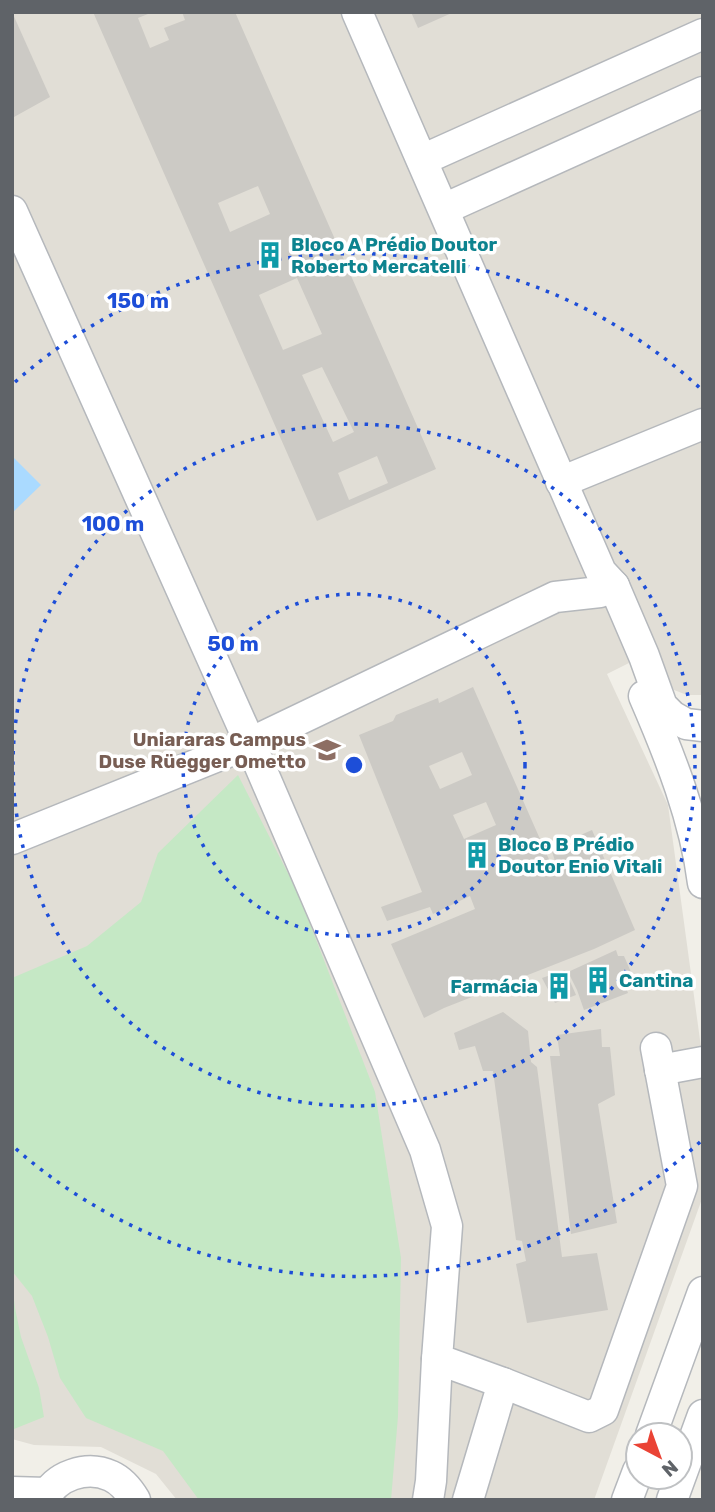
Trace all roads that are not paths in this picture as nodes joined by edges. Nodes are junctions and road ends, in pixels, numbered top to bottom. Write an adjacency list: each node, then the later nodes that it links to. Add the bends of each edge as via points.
1 (357, 12): 4 (street)
2 (703, 34): 4 (street)
3 (703, 92): 5 (street)
4 (422, 160): 5 (street)
5 (444, 209): 8 (street)
6 (12, 211): 11 (street)
7 (703, 424): 8 (street)
8 (561, 482): 9 (street)
9 (605, 583): 10 (street, via 644,656 662,706 686,723); 11 (street, via 555,597); 13 (street, via 682,793)
10 (703, 726)
11 (250, 743): 12 (street); 16 (street, via 425,1150 447,1226)
12 (12, 839)
13 (702, 861)
14 (703, 1062): 17 (street, via 658,1059 682,1186 603,1410 589,1417)
15 (703, 1292): 19 (street)
16 (437, 1359): 17 (street); 20 (street)
17 (503, 1383): 22 (street)
18 (703, 1415): 25 (street)
19 (656, 1421)
20 (429, 1490): 22 (street)
21 (12, 1493): 23 (street)
22 (469, 1496)
23 (45, 1497): 24 (street, via 60,1480 95,1472 127,1487)
24 (135, 1500)
25 (672, 1500)

